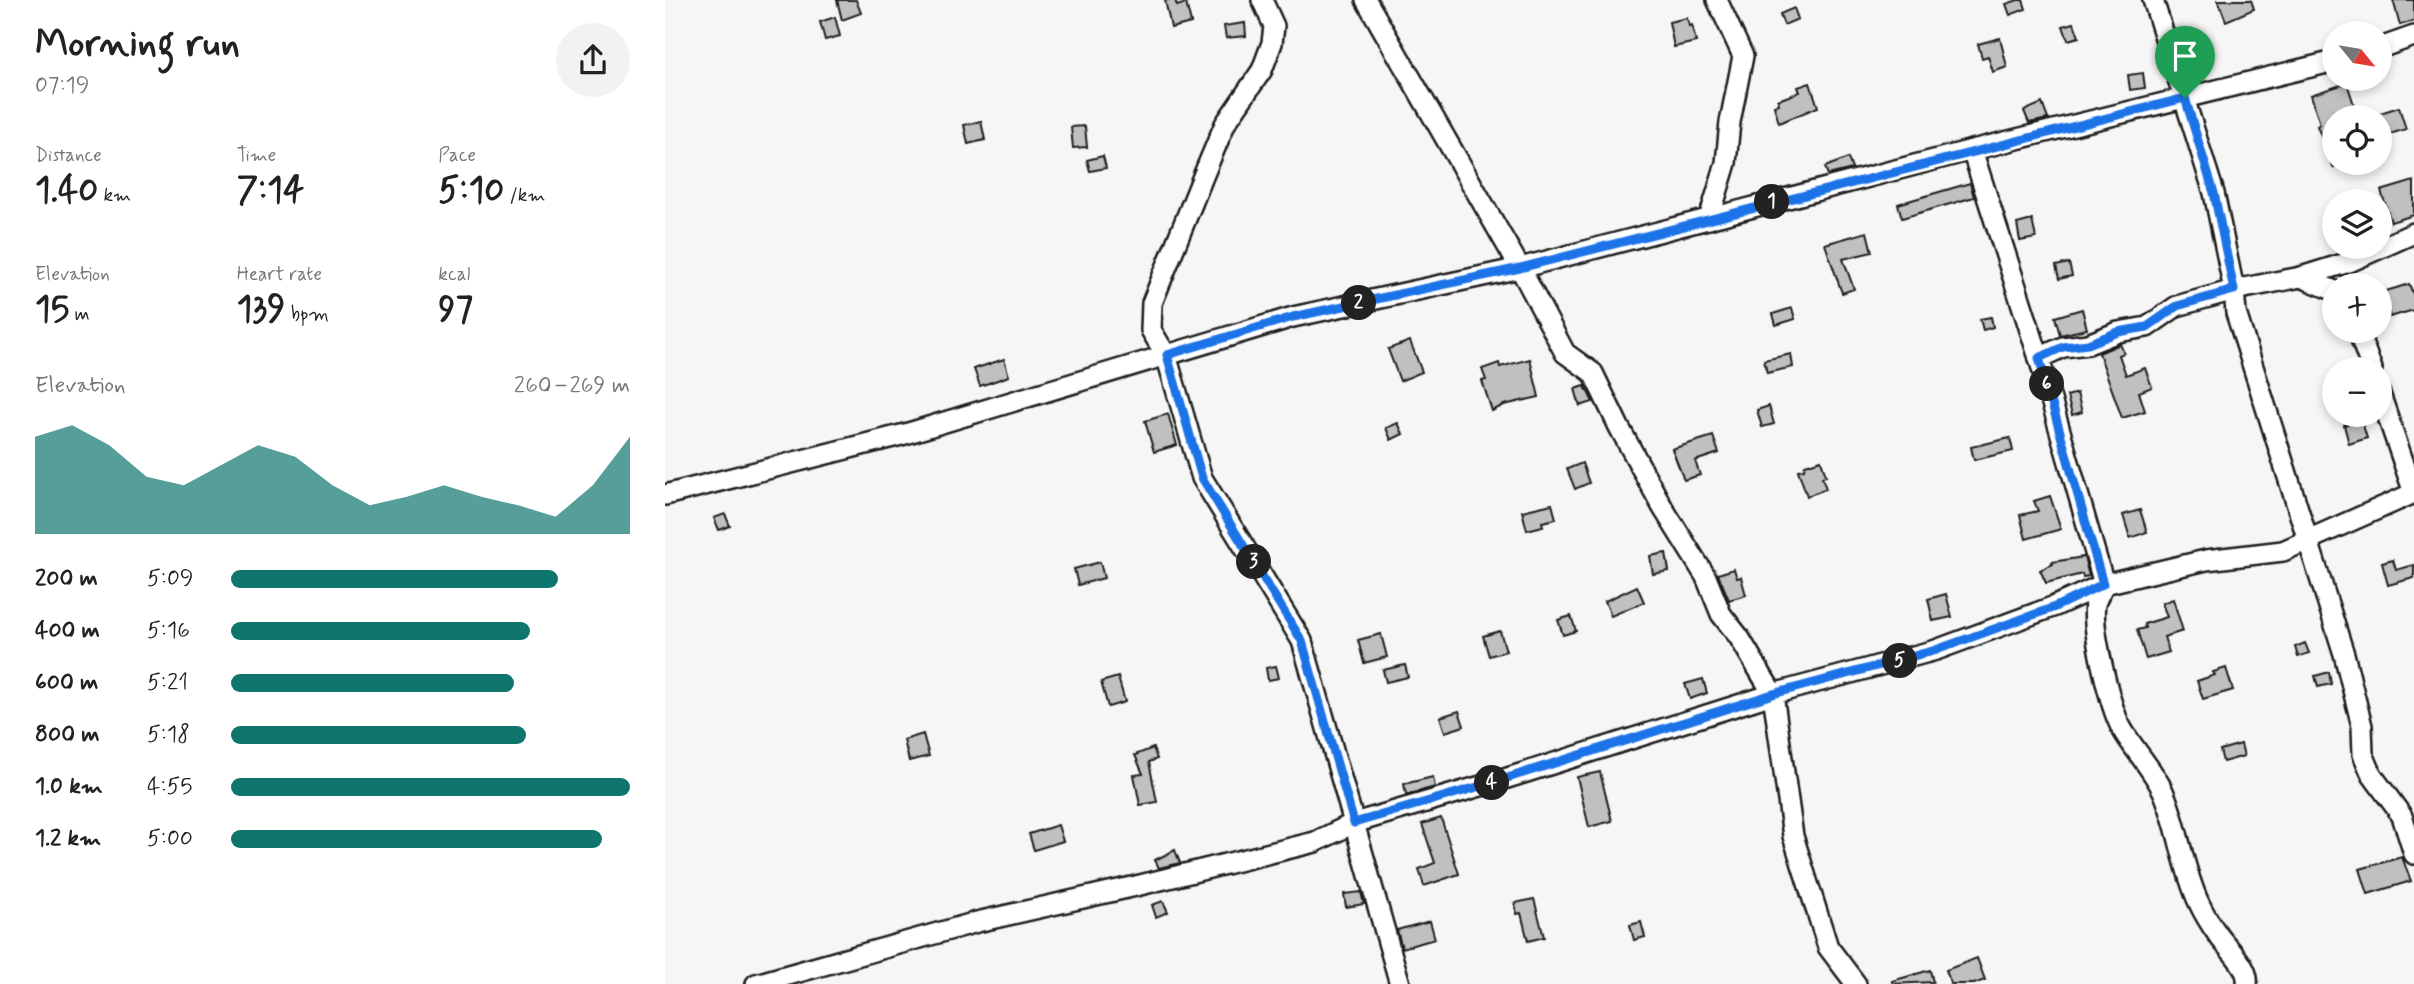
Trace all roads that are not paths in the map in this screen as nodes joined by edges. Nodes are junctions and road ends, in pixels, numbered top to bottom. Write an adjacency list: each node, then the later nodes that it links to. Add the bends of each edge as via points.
1 (1262, 0): 16 (street, via 1274,26 1272,43 1262,70 1225,124 1152,303 1151,330)
2 (1366, 0): 12 (street)
3 (1717, 0): 10 (street, via 1743,56 1726,163)
4 (2153, 0): 8 (street)
5 (2414, 36): 6 (street)
6 (2392, 44)
7 (2322, 64): 8 (street)
8 (2185, 98): 9 (street); 15 (street, via 2214,193)
9 (1972, 150): 10 (street); 17 (street)
10 (1709, 219): 12 (street)
11 (2414, 233): 13 (street)
12 (1520, 268): 16 (street, via 1293,317); 23 (street, via 1565,353 1593,373 1663,508 1706,577 1721,614)
13 (2301, 277): 14 (street); 15 (street)
14 (2322, 286)
15 (2234, 290): 17 (street, via 2177,306 2147,327 2063,347); 21 (street, via 2236,313)
16 (1167, 355): 20 (street, via 905,434); 24 (street, via 1202,478 1302,641)
17 (2039, 358): 22 (street)
18 (2391, 427): 19 (street)
19 (2414, 493): 21 (street)
20 (665, 495)
21 (2308, 539): 22 (street, via 2283,551 2206,560); 25 (street, via 2344,654 2362,726 2363,754 2372,775 2402,816)
22 (2103, 584): 23 (street, via 2055,607 1936,650); 29 (street, via 2095,604 2095,621 2109,694 2122,728 2162,790 2199,903 2242,966)
23 (1773, 694): 24 (street); 28 (street, via 1793,836 1828,947)
24 (1354, 823): 26 (street, via 1315,842 977,922); 27 (street)
25 (2414, 854)
26 (756, 984)
27 (1400, 984)
28 (1856, 984)
29 (2247, 984)

